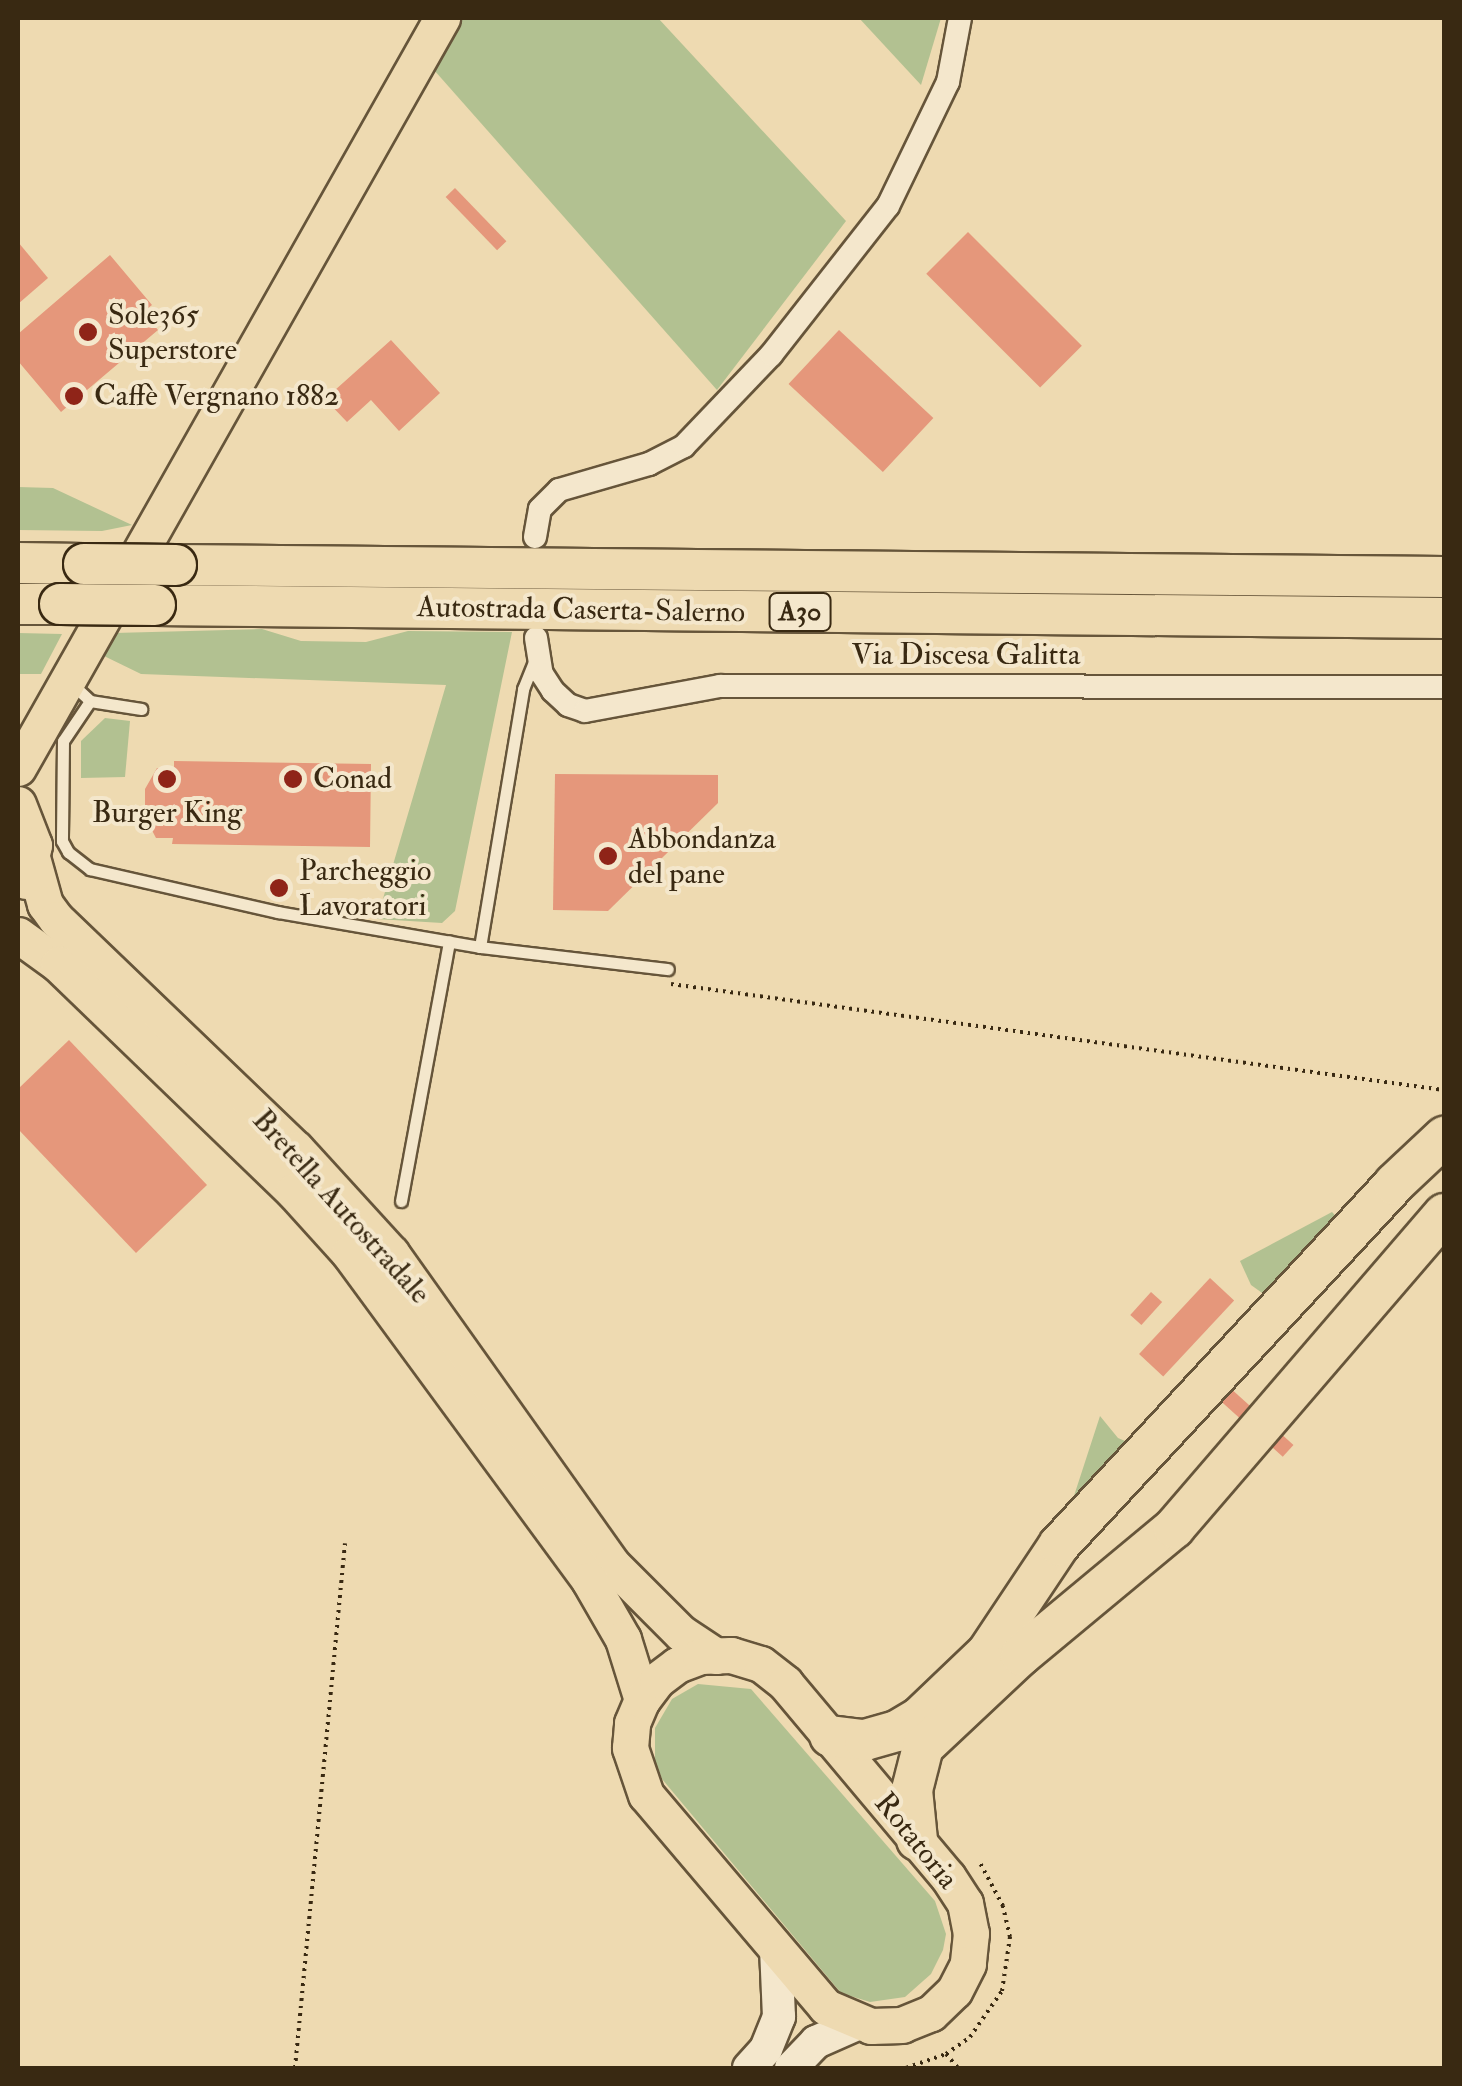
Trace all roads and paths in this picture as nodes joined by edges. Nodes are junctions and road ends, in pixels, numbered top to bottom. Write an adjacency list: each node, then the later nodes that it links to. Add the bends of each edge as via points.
1 (442, 18): 12 (main road)
2 (960, 18): 3 (street, via 948,82 888,206 770,355 684,446 649,464 559,490 540,509)
3 (534, 538)
4 (18, 563): 5 (highway, Autostrada Caserta-Salerno / A30, bridge)
5 (1444, 576)
6 (18, 604): 7 (highway, Autostrada Caserta-Salerno / A30, bridge)
7 (1013, 614): 8 (highway, Autostrada Caserta-Salerno / A30); 9 (highway, via 1119,639)
8 (1444, 618)
9 (1444, 642)
10 (536, 647): 11 (street, Via Discesa Galitta, via 553,691 584,711 678,690 796,684); 20 (lane, via 523,689)
11 (1444, 687)
12 (78, 690): 13 (lane); 14 (main road); 19 (lane, via 63,741 62,841 77,861 115,878)
13 (140, 708)
14 (18, 768)
15 (18, 804): 16 (main road, Bretella Autostradale, via 31,830)
16 (33, 861): 17 (main road); 27 (main road, Bretella Autostradale, via 56,919 296,1150 391,1253 612,1564)
17 (18, 894)
18 (18, 935): 28 (main road, Bretella Autostradale, via 58,964 348,1253 589,1580 623,1640)
19 (449, 942): 20 (lane); 24 (lane)
20 (480, 947): 21 (lane)
21 (668, 969): 22 (path, via 666,983)
22 (1444, 1090)
23 (1444, 1137): 29 (highway, via 1059,1545 987,1653 897,1731 865,1740)
24 (401, 1202)
25 (1444, 1214): 30 (highway, via 1174,1528 923,1747 912,1790)
26 (344, 1543): 34 (path)
27 (716, 1656): 28 (main road, via 676,1665); 29 (main road, Rotatoria, via 760,1664 785,1682)
28 (642, 1700): 31 (main road, via 630,1748 646,1795)
29 (830, 1736): 30 (main road, Rotatoria)
30 (917, 1840): 32 (main road, Rotatoria, via 964,1903 972,1933 968,1964 954,1992 931,2013 902,2025)
31 (776, 1948): 32 (main road, via 826,2007); 35 (main road, via 779,2017 766,2049)
32 (859, 2023): 36 (main road, via 816,2042)
33 (946, 2054): 37 (path)
34 (295, 2068)
35 (749, 2068)
36 (791, 2068)
37 (958, 2068)

